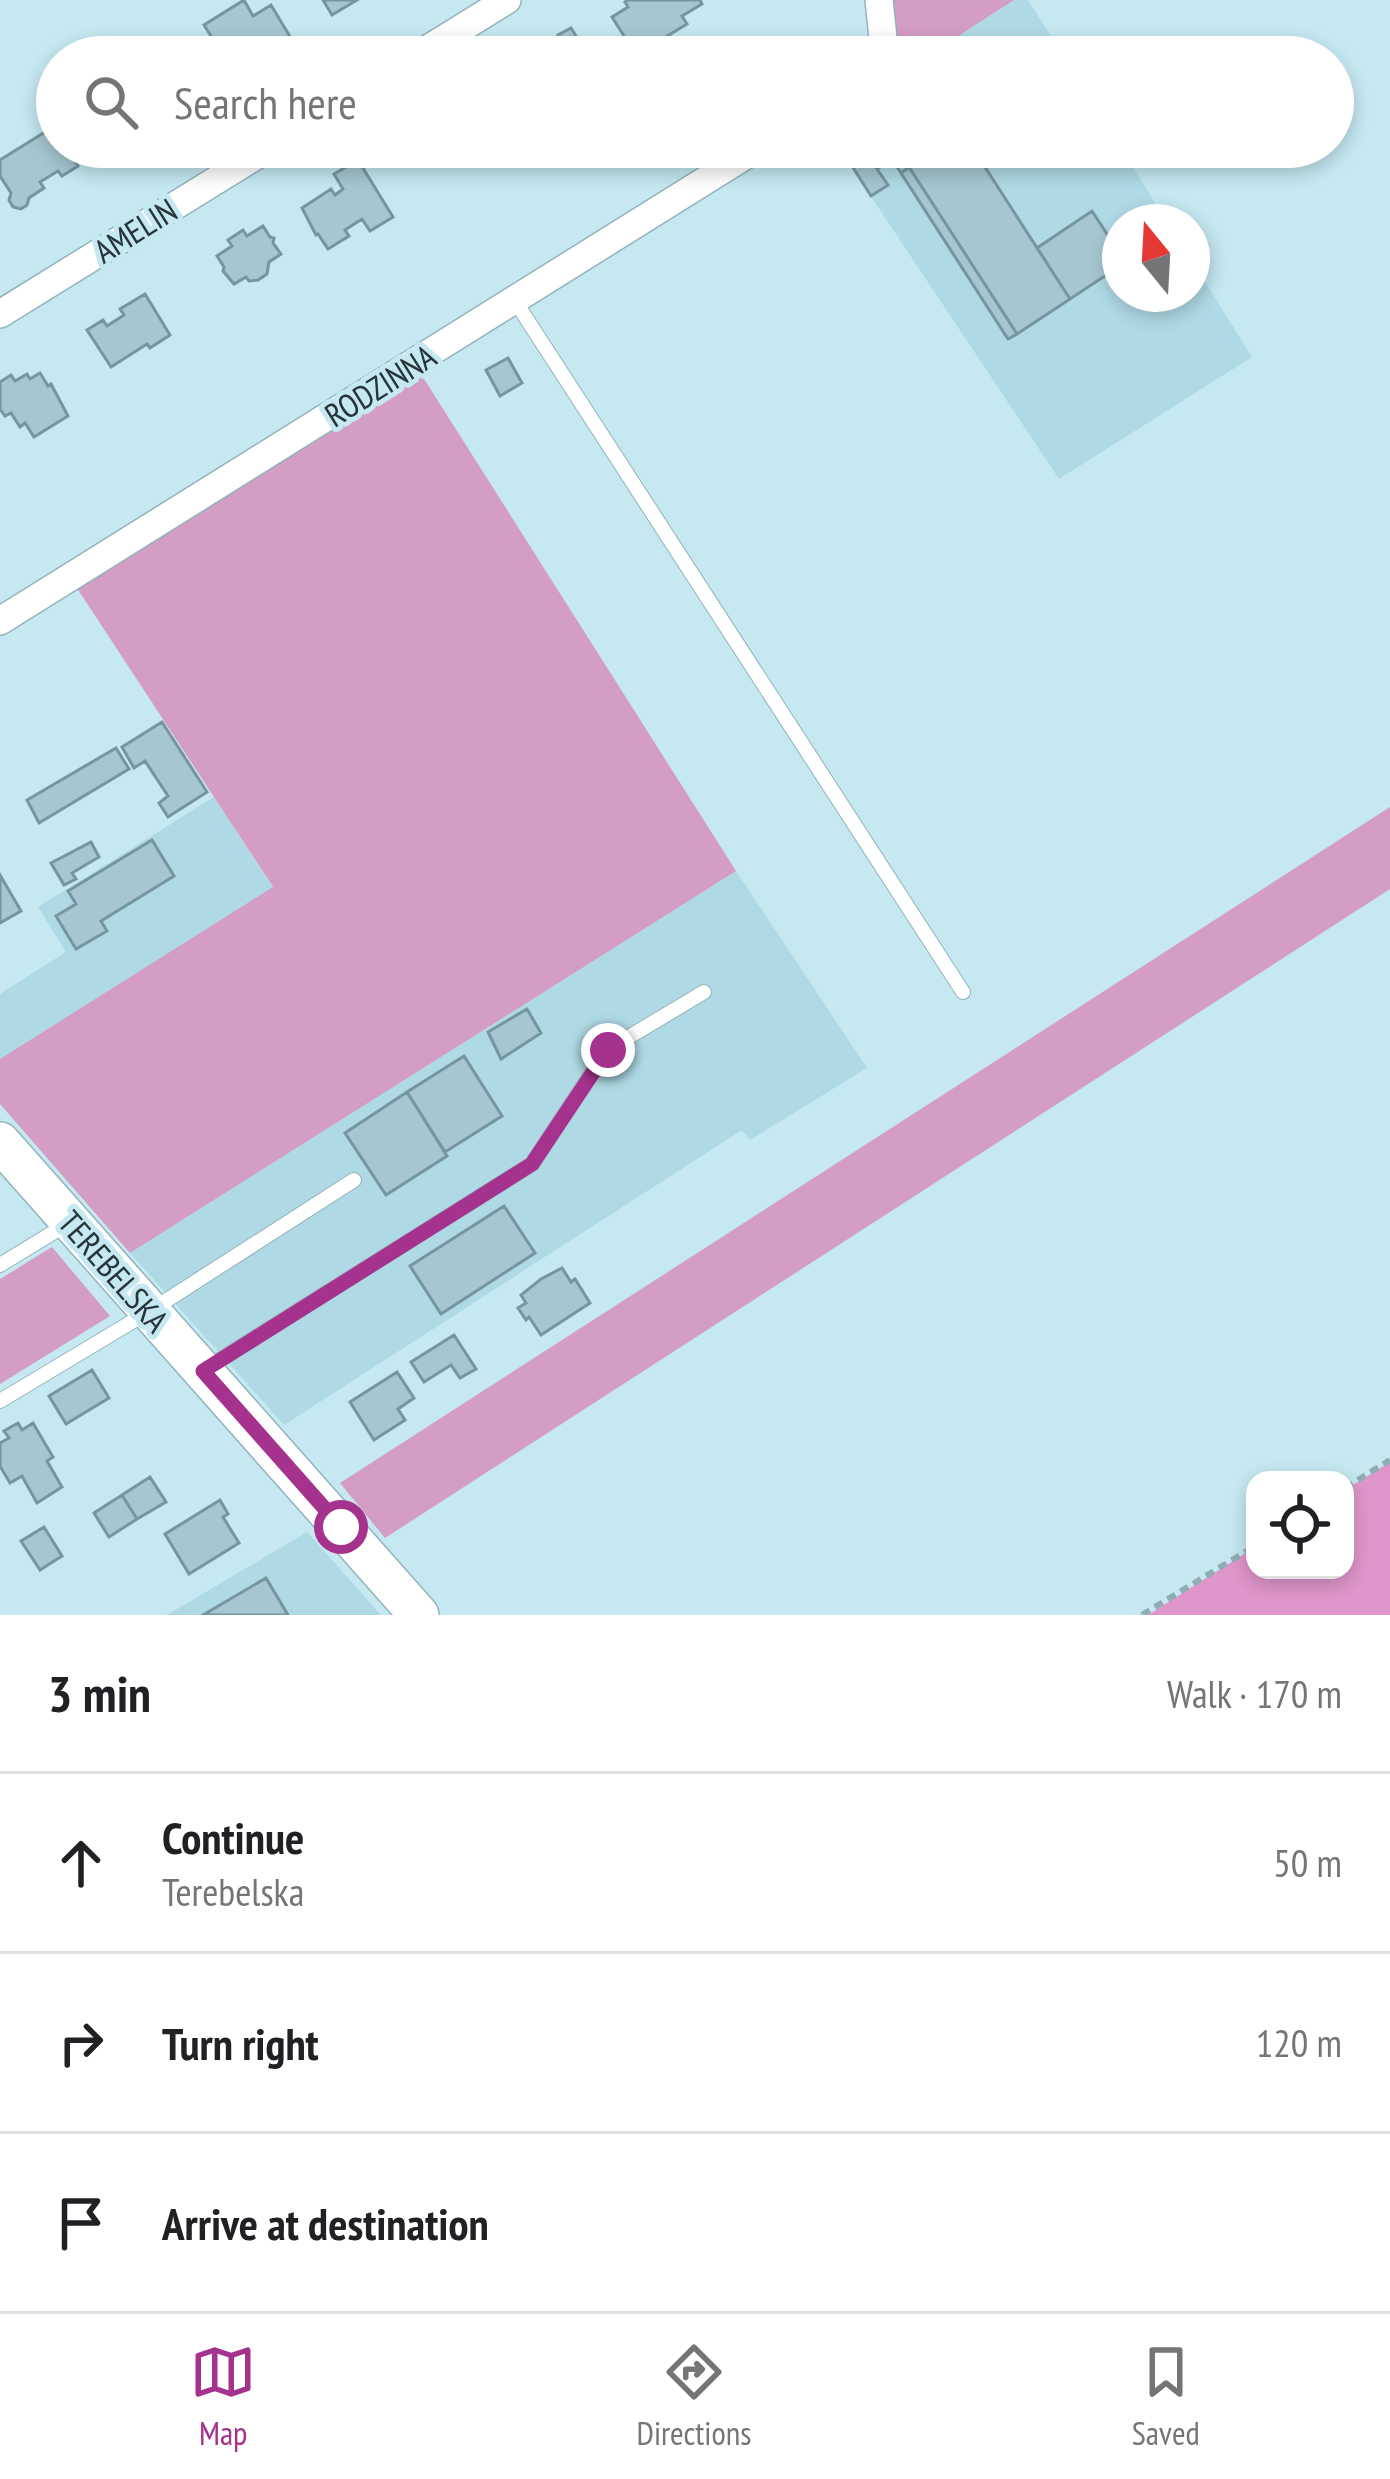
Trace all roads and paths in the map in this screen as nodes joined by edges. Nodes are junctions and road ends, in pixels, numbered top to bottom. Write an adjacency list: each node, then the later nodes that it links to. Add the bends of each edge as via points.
1 (507, 0): 3 (street)
2 (879, 0): 4 (street)
3 (449, 36)
4 (883, 36)
5 (236, 168): 8 (street, AMELIN)
6 (726, 168): 7 (street, RODZINNA)
7 (515, 301): 9 (street, RODZINNA); 11 (lane)
8 (0, 314)
9 (0, 621)
10 (704, 992): 17 (lane, via 608,1050 532,1164)
11 (963, 992)
12 (0, 1142): 14 (street, TEREBELSKA)
13 (354, 1180): 16 (lane)
14 (71, 1222): 15 (lane); 16 (street, TEREBELSKA)
15 (0, 1265)
16 (150, 1311): 17 (street, TEREBELSKA); 18 (lane)
17 (203, 1371): 22 (street, TEREBELSKA)
18 (0, 1401)
19 (1390, 1460): 20 (path)
20 (1354, 1482)
21 (1246, 1551): 23 (path)
22 (418, 1615)
23 (1142, 1615)

